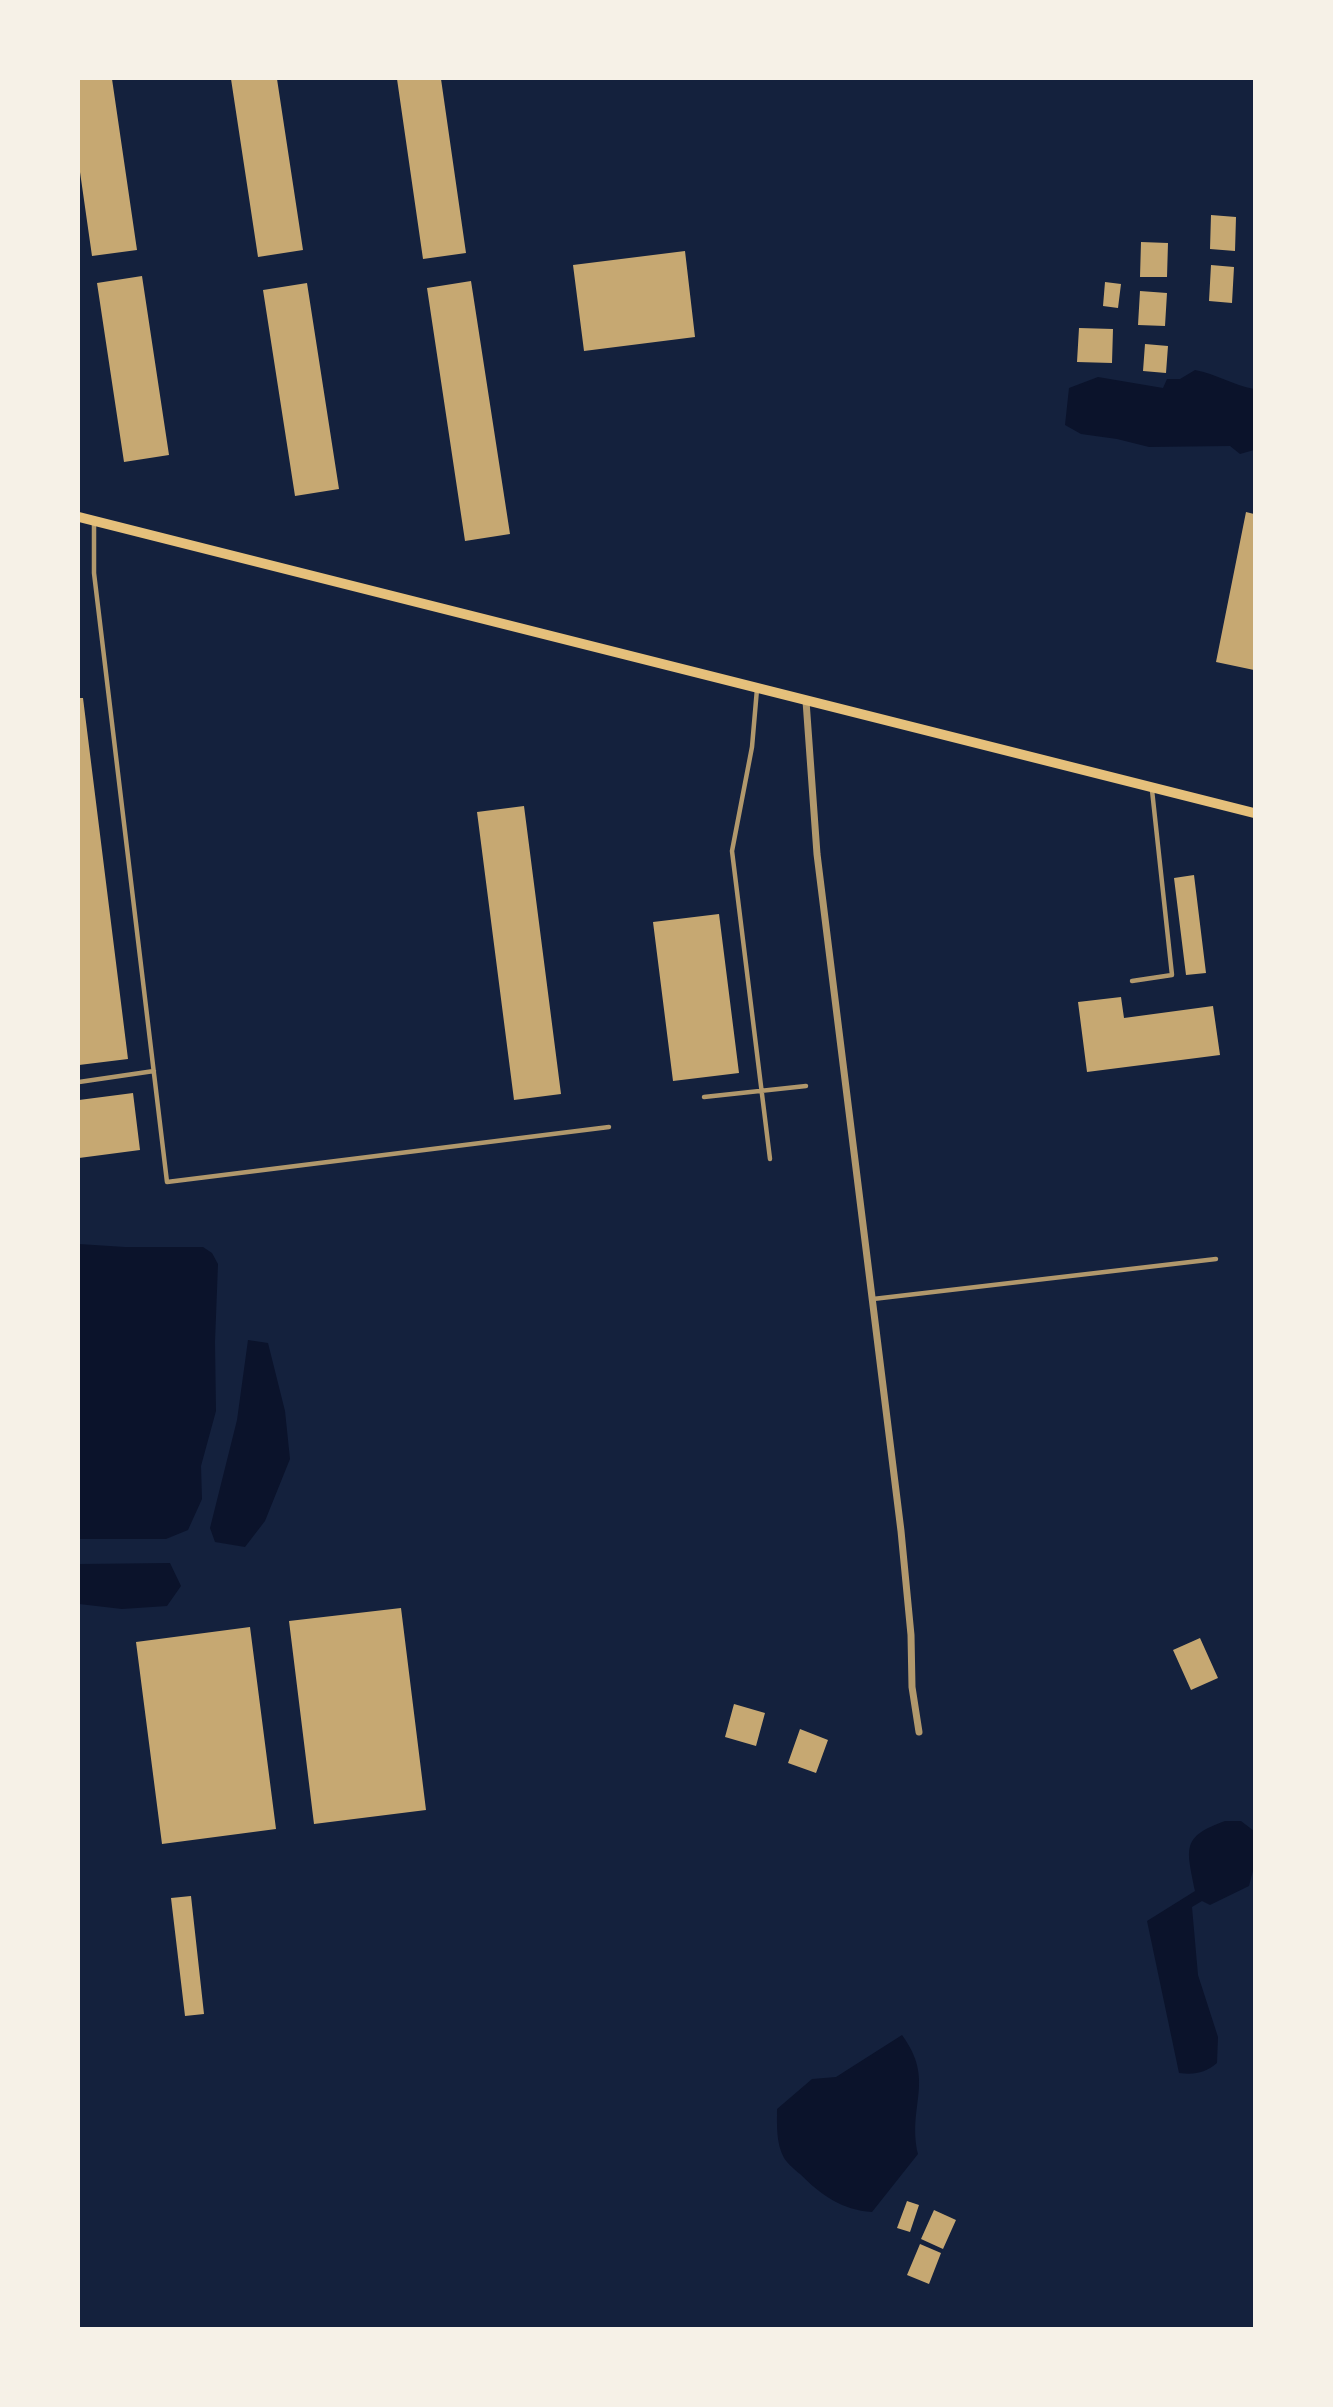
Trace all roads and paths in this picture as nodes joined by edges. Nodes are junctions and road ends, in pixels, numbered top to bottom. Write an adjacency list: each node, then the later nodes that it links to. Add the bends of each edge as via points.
1 (79, 517): 2 (main road)
2 (94, 521): 3 (main road); 8 (lane, via 94,573)
3 (758, 689): 4 (main road); 11 (lane, via 732,851)
4 (806, 701): 5 (main road); 16 (street, via 817,854)
5 (1152, 788): 6 (main road); 7 (lane, via 1172,975)
6 (1254, 813)
7 (1132, 981)
8 (154, 1071): 9 (lane); 13 (lane, via 167,1182)
9 (79, 1082)
10 (806, 1086): 11 (lane)
11 (761, 1091): 12 (lane); 14 (lane)
12 (704, 1097)
13 (609, 1127)
14 (770, 1159)
15 (1216, 1259): 16 (lane)
16 (873, 1299): 17 (street)
17 (919, 1732)

